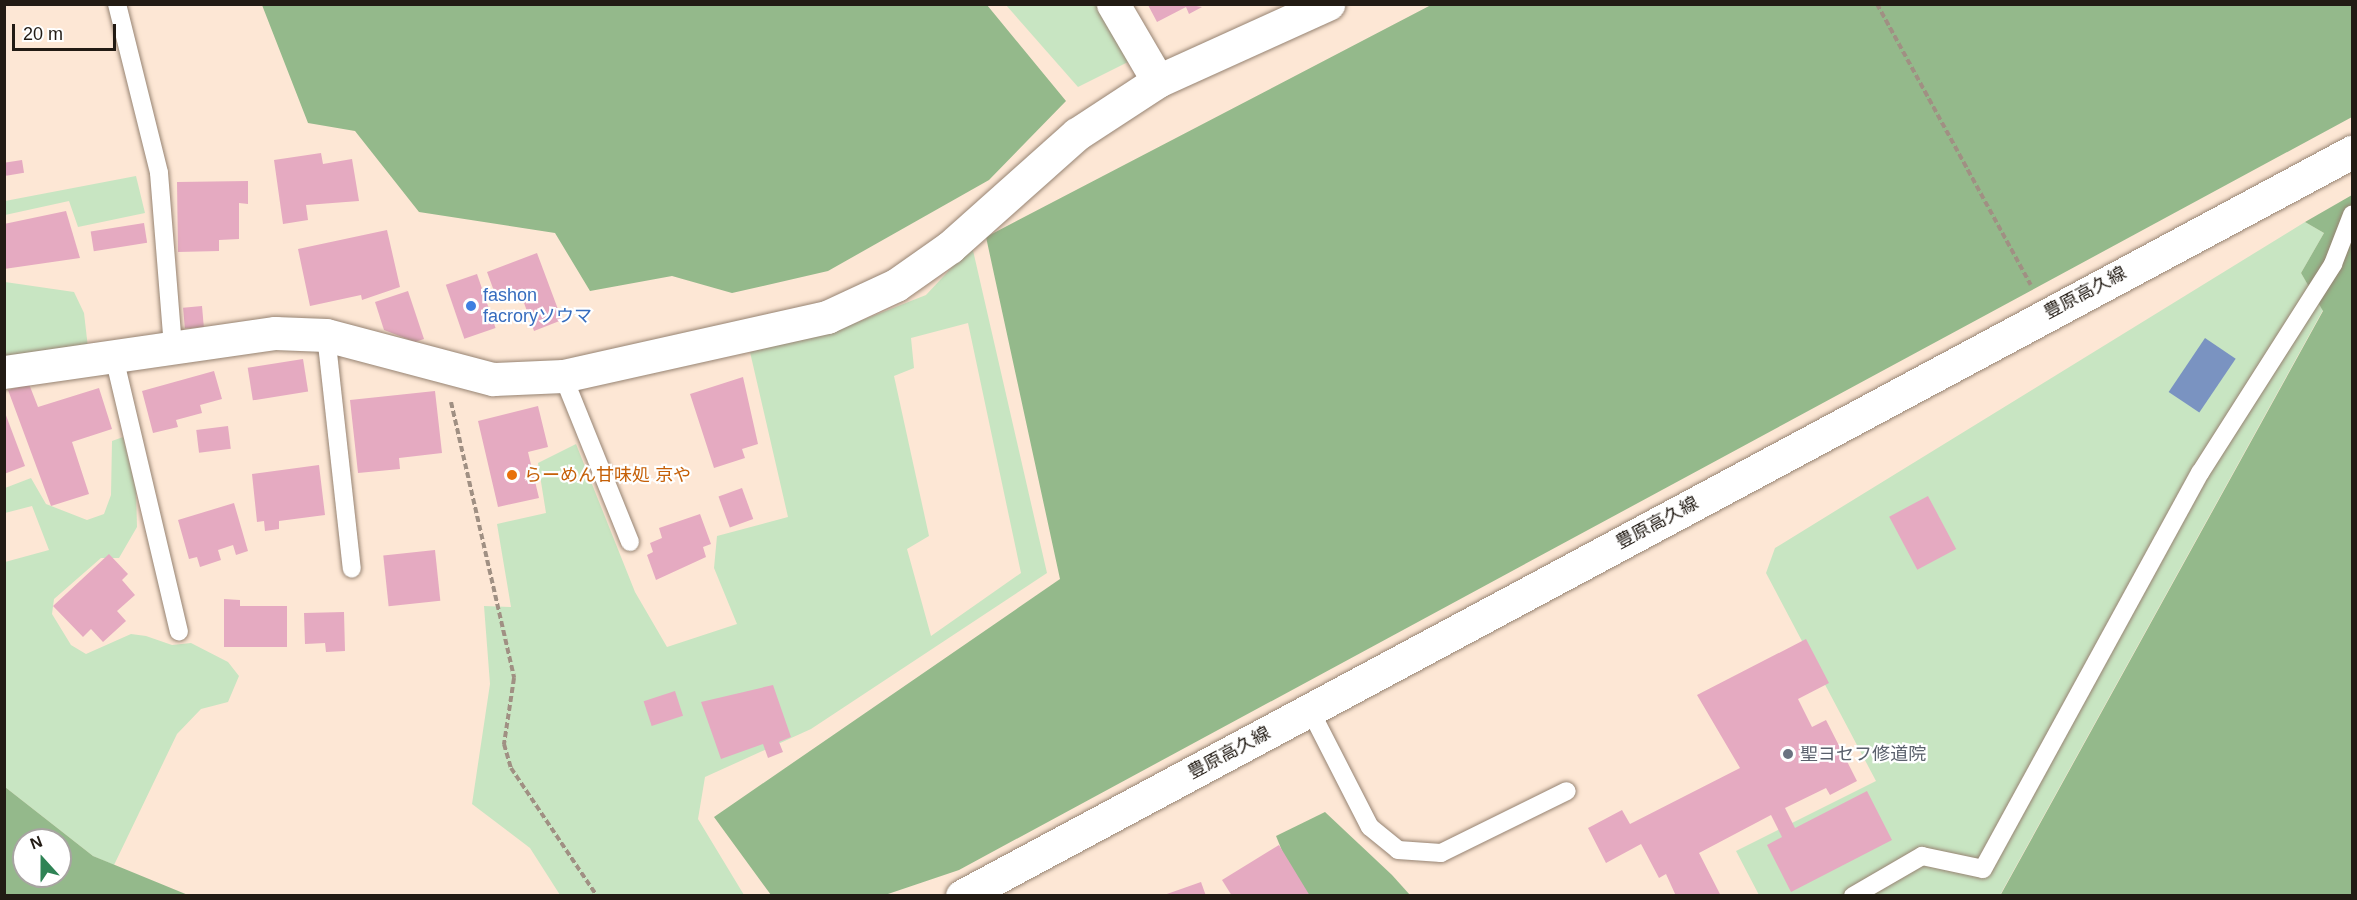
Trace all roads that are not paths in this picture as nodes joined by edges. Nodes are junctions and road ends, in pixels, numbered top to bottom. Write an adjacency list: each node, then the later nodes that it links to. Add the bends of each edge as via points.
1 (117, 4): 8 (lane, via 159,173)
2 (1113, 4): 4 (main road)
3 (1328, 4): 4 (main road)
4 (1158, 81): 11 (main road, via 1077,134 950,247 896,285 827,317)
5 (2351, 159): 15 (main road, 豊原高久線, via 2047,314)
6 (2352, 215): 18 (lane, via 2333,264 2200,473 1983,869 1922,856)
7 (326, 335): 8 (main road, via 275,333); 11 (main road, via 493,379); 13 (lane)
8 (173, 346): 9 (main road)
9 (114, 357): 10 (main road); 14 (lane)
10 (4, 372)
11 (563, 376): 12 (lane)
12 (630, 542)
13 (352, 569)
14 (179, 631)
15 (1310, 710): 16 (lane, via 1370,827 1398,850 1441,853); 17 (main road, 豊原高久線)
16 (1567, 791)
17 (962, 896)
18 (1853, 896)

